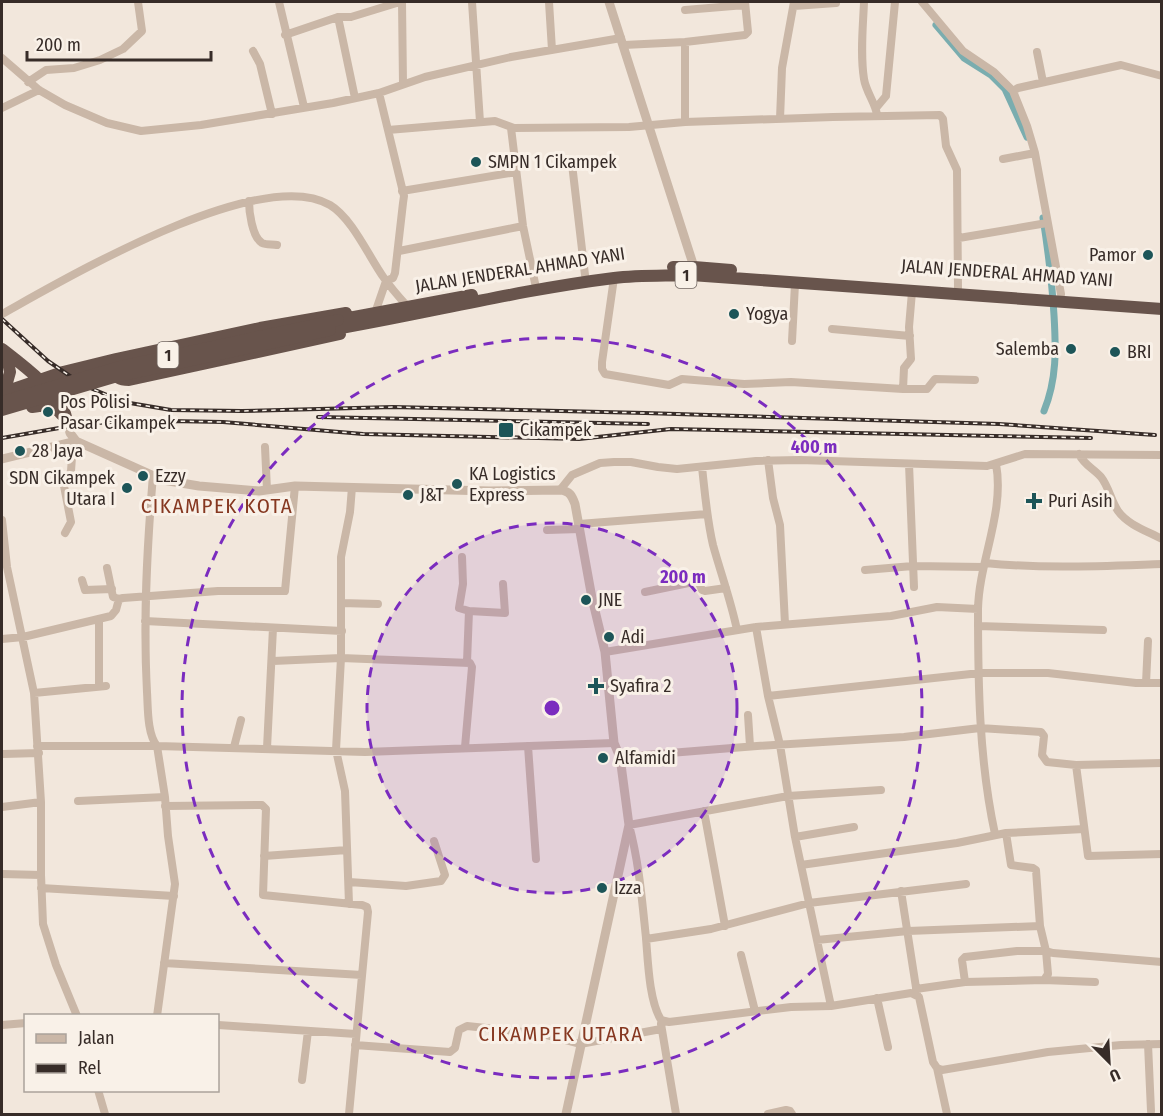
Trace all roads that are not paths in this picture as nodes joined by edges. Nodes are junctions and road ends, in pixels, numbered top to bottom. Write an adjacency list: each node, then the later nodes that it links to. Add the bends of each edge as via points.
1 (138, 2): 24 (street, via 142,31 123,49 79,67 46,70)
2 (279, 2): 15 (street)
3 (401, 2): 14 (street, via 351,17); 26 (street)
4 (472, 2): 22 (street)
5 (549, 2): 18 (street)
6 (609, 2): 16 (street)
7 (864, 2): 33 (street, via 863,71)
8 (895, 2): 33 (street, via 886,96)
9 (922, 2): 28 (street, via 963,51 994,72)
10 (745, 3): 13 (street); 17 (street, via 747,34)
11 (836, 3): 12 (street)
12 (794, 4): 35 (street, via 782,68)
13 (685, 10)
14 (338, 17): 15 (street); 30 (street)
15 (285, 35): 31 (street)
16 (623, 42): 17 (street); 18 (street); 38 (street)
17 (685, 42): 37 (street)
18 (552, 50): 22 (street)
19 (253, 51): 34 (street, via 263,73)
20 (1037, 52): 25 (street)
21 (2, 58): 24 (street)
22 (477, 65): 26 (street); 36 (street)
23 (1161, 76): 25 (street, via 1121,65)
24 (28, 82): 27 (street)
25 (1043, 82): 28 (street)
26 (403, 84): 29 (street)
27 (39, 90): 32 (street); 34 (street, via 81,113 141,131)
28 (1012, 91): 41 (street, via 1027,126)
29 (379, 93): 30 (street); 40 (street)
30 (355, 98): 31 (street)
31 (304, 107): 34 (street)
32 (2, 108)
33 (876, 112): 35 (street); 49 (street, via 942,116 946,146 957,170)
34 (272, 114)
35 (780, 119): 37 (street)
36 (480, 122): 39 (street, via 495,121); 40 (street)
37 (685, 122): 38 (street)
38 (648, 126): 39 (street); 52 (street)
39 (511, 128): 44 (street)
40 (387, 130): 45 (street)
41 (1033, 154): 42 (street); 47 (street)
42 (1003, 159)
43 (572, 164): 53 (street)
44 (516, 172): 45 (street); 48 (street)
45 (402, 191): 51 (street)
46 (249, 201): 50 (street, via 250,218 260,241); 55 (street, via 293,197 328,204 349,223); 64 (street, via 119,250)
47 (1045, 223): 49 (street); 60 (street)
48 (523, 226): 51 (street); 56 (street)
49 (959, 238): 58 (street)
50 (277, 245)
51 (399, 251): 55 (street, via 393,279)
52 (692, 271): 53 (highway, JALAN JENDERAL AHMAD YANI / 1, via 629,269); 54 (highway, JALAN JENDERAL AHMAD YANI / 1); 57 (highway, JALAN JENDERAL AHMAD YANI / 1); 58 (highway, JALAN JENDERAL AHMAD YANI / 1)
53 (585, 275): 56 (highway, JALAN JENDERAL AHMAD YANI / 1)
54 (614, 278): 66 (highway, JALAN JENDERAL AHMAD YANI / 1); 74 (street, via 602,362 606,374 669,385 682,379)
55 (386, 281): 62 (street); 66 (street)
56 (535, 283): 62 (highway, JALAN JENDERAL AHMAD YANI / 1)
57 (795, 284): 59 (highway, JALAN JENDERAL AHMAD YANI / 1); 69 (street)
58 (958, 288): 60 (highway, JALAN JENDERAL AHMAD YANI / 1)
59 (912, 292): 60 (highway, JALAN JENDERAL AHMAD YANI / 1); 68 (street)
60 (1054, 297): 61 (highway, JALAN JENDERAL AHMAD YANI / 1); 63 (highway, JALAN JENDERAL AHMAD YANI / 1)
61 (1161, 301)
62 (407, 306): 66 (highway, JALAN JENDERAL AHMAD YANI / 1)
63 (1161, 309)
64 (2, 314)
65 (361, 315): 66 (highway, JALAN JENDERAL AHMAD YANI / 1); 71 (highway, via 343,312); 75 (highway, JALAN JENDERAL AHMAD YANI / 1, bridge)
66 (380, 317): 71 (highway, via 352,332 129,380 117,378 113,370); 78 (highway, JALAN JENDERAL AHMAD YANI / 1, bridge, via 114,377)
67 (832, 329): 68 (street)
68 (910, 336): 74 (street, via 911,359 904,368)
69 (792, 341)
70 (4, 350): 72 (highway); 75 (highway, via 10,372)
71 (116, 359): 72 (highway)
72 (39, 380): 75 (highway); 76 (highway)
73 (975, 380): 74 (street, via 935,379 927,388)
74 (903, 389)
75 (2, 396): 79 (highway, via 5,405)
76 (54, 397): 77 (highway); 81 (highway)
77 (32, 407): 79 (highway); 81 (highway, via 50,405)
78 (2, 410)
79 (16, 412): 80 (highway)
80 (2, 416)
81 (66, 417): 82 (street)
82 (74, 442): 86 (street); 91 (street); 100 (street, via 71,471 64,486 71,522)
83 (265, 447): 94 (street)
84 (1079, 454): 85 (street); 89 (street, via 1025,454); 101 (street, via 1103,479 1122,516)
85 (1161, 455)
86 (2, 459)
87 (768, 460): 88 (street); 90 (street); 123 (street, via 780,525)
88 (909, 464): 89 (street); 105 (street)
89 (996, 464): 104 (street, via 996,504)
90 (702, 467): 95 (street, via 600,463 572,475); 96 (street)
91 (153, 475): 94 (street, via 199,486); 115 (street)
92 (296, 486): 93 (street); 94 (street); 115 (street, via 285,591)
93 (352, 487): 95 (street); 117 (street, via 341,557)
94 (267, 490)
95 (560, 490): 98 (street, via 571,494)
96 (707, 514): 98 (street); 112 (street)
97 (2, 520): 106 (street)
98 (580, 527): 99 (street); 133 (street)
99 (547, 530)
100 (65, 534)
101 (1161, 539)
102 (462, 557): 120 (street, via 459,608)
103 (1161, 564): 104 (street)
104 (984, 565): 105 (street); 119 (street)
105 (913, 566): 108 (street); 111 (street)
106 (4, 567): 130 (street)
107 (107, 568): 113 (street)
108 (865, 570)
109 (82, 580): 113 (street, via 85,590)
110 (503, 584): 120 (street, via 505,613)
111 (914, 587)
112 (726, 588): 114 (street, via 705,591 698,581); 127 (street)
113 (112, 589): 116 (street, via 113,597)
114 (645, 592)
115 (145, 595): 116 (street); 122 (street)
116 (119, 599): 121 (street, via 114,614)
117 (341, 603): 118 (street); 129 (street)
118 (378, 604)
119 (978, 609): 123 (street, via 938,607 891,616); 124 (street)
120 (469, 611): 136 (street)
121 (99, 619): 130 (street); 140 (street, via 103,686)
122 (145, 621): 126 (street); 147 (street, via 148,706)
123 (785, 624): 125 (street)
124 (978, 626): 128 (street); 137 (street)
125 (756, 627): 127 (street); 141 (street)
126 (273, 628): 129 (street); 135 (street)
127 (737, 630): 133 (street)
128 (1103, 630)
129 (342, 631): 134 (street)
130 (23, 637): 131 (street); 140 (street)
131 (2, 639)
132 (1148, 641): 138 (street)
133 (605, 652): 145 (street)
134 (341, 658): 135 (street); 136 (street); 154 (street)
135 (273, 661): 152 (street)
136 (467, 662): 151 (street, via 472,667)
137 (980, 673): 138 (street, via 1048,673); 141 (street); 144 (street)
138 (1146, 683): 139 (street)
139 (1161, 683)
140 (34, 693): 153 (street)
141 (768, 696): 146 (street)
142 (748, 715): 149 (street)
143 (241, 720): 150 (street)
144 (980, 728): 146 (street); 158 (street, via 1038,731 1044,736 1044,761); 171 (street)
145 (614, 742): 148 (street); 156 (street)
146 (780, 745): 149 (street); 160 (street)
147 (157, 746): 150 (street); 153 (street, via 75,744); 161 (street)
148 (528, 746): 151 (street); 177 (street)
149 (750, 746): 156 (street)
150 (234, 747): 152 (street)
151 (465, 747): 154 (street)
152 (267, 748): 154 (street)
153 (38, 750): 155 (street); 163 (street)
154 (336, 750): 174 (street, via 345,791)
155 (3, 754)
156 (620, 757): 167 (street)
157 (1161, 763): 158 (street)
158 (1076, 765): 169 (street)
159 (881, 790): 160 (street)
160 (788, 796): 166 (street); 172 (street)
161 (165, 797): 162 (street); 164 (street)
162 (78, 801)
163 (41, 802): 165 (street); 180 (street)
164 (165, 806): 176 (street, via 262,805 266,809); 185 (street, via 175,874)
165 (2, 807)
166 (704, 811): 167 (street); 188 (street)
167 (629, 825): 191 (street); 214 (street)
168 (854, 827): 172 (street)
169 (1084, 829): 170 (street); 175 (street, via 1088,856)
170 (1006, 833): 171 (street); 189 (street, via 1011,865 1036,870)
171 (995, 834): 178 (street)
172 (795, 837): 178 (street)
173 (434, 841): 181 (street, via 445,875 441,881 406,886)
174 (347, 850): 176 (street); 181 (street)
175 (1161, 854)
176 (264, 856): 187 (street, via 265,896)
177 (536, 859)
178 (801, 865): 186 (street)
179 (2, 874): 180 (street)
180 (41, 875): 183 (street)
181 (349, 882): 187 (street)
182 (966, 884): 184 (street)
183 (41, 888): 185 (street); 205 (street, via 46,937)
184 (901, 891): 186 (street); 190 (street)
185 (174, 896): 196 (street)
186 (809, 903): 188 (street); 192 (street)
187 (349, 904): 197 (street, via 365,906 368,912)
188 (725, 926): 191 (street)
189 (1040, 926): 190 (street); 193 (street)
190 (908, 931): 192 (street); 201 (street)
191 (646, 939): 207 (street, via 652,989)
192 (817, 940): 203 (street)
193 (1046, 951): 195 (street); 198 (street, via 1048,974); 199 (street, via 965,957)
194 (741, 956): 204 (street)
195 (1161, 962)
196 (164, 963): 197 (street); 206 (street)
197 (362, 975): 213 (street)
198 (1044, 980): 199 (street); 200 (street)
199 (965, 982): 201 (street)
200 (1095, 982)
201 (917, 992): 202 (street); 219 (street)
202 (877, 999): 203 (street); 218 (street)
203 (831, 1006): 204 (street)
204 (755, 1011): 207 (street)
205 (76, 1014)
206 (157, 1014)
207 (661, 1020): 211 (street)
208 (24, 1023): 209 (street)
209 (2, 1025)
210 (219, 1025): 212 (street)
211 (661, 1029): 214 (street); 226 (street)
212 (308, 1031): 213 (street); 220 (street)
213 (356, 1034): 217 (street)
214 (580, 1044): 217 (street, via 542,1034 466,1026 459,1029 455,1048 450,1052); 225 (street)
215 (1148, 1044): 216 (street); 219 (street, via 1047,1052 948,1070); 222 (street)
216 (1161, 1044)
217 (355, 1045): 224 (street)
218 (888, 1047)
219 (937, 1068): 229 (street)
220 (302, 1080)
221 (100, 1092): 223 (street)
222 (1151, 1111)
223 (105, 1114)
224 (349, 1114)
225 (566, 1114)
226 (676, 1114)
227 (768, 1114): 228 (street, via 786,1110)
228 (792, 1114)
229 (947, 1114)

